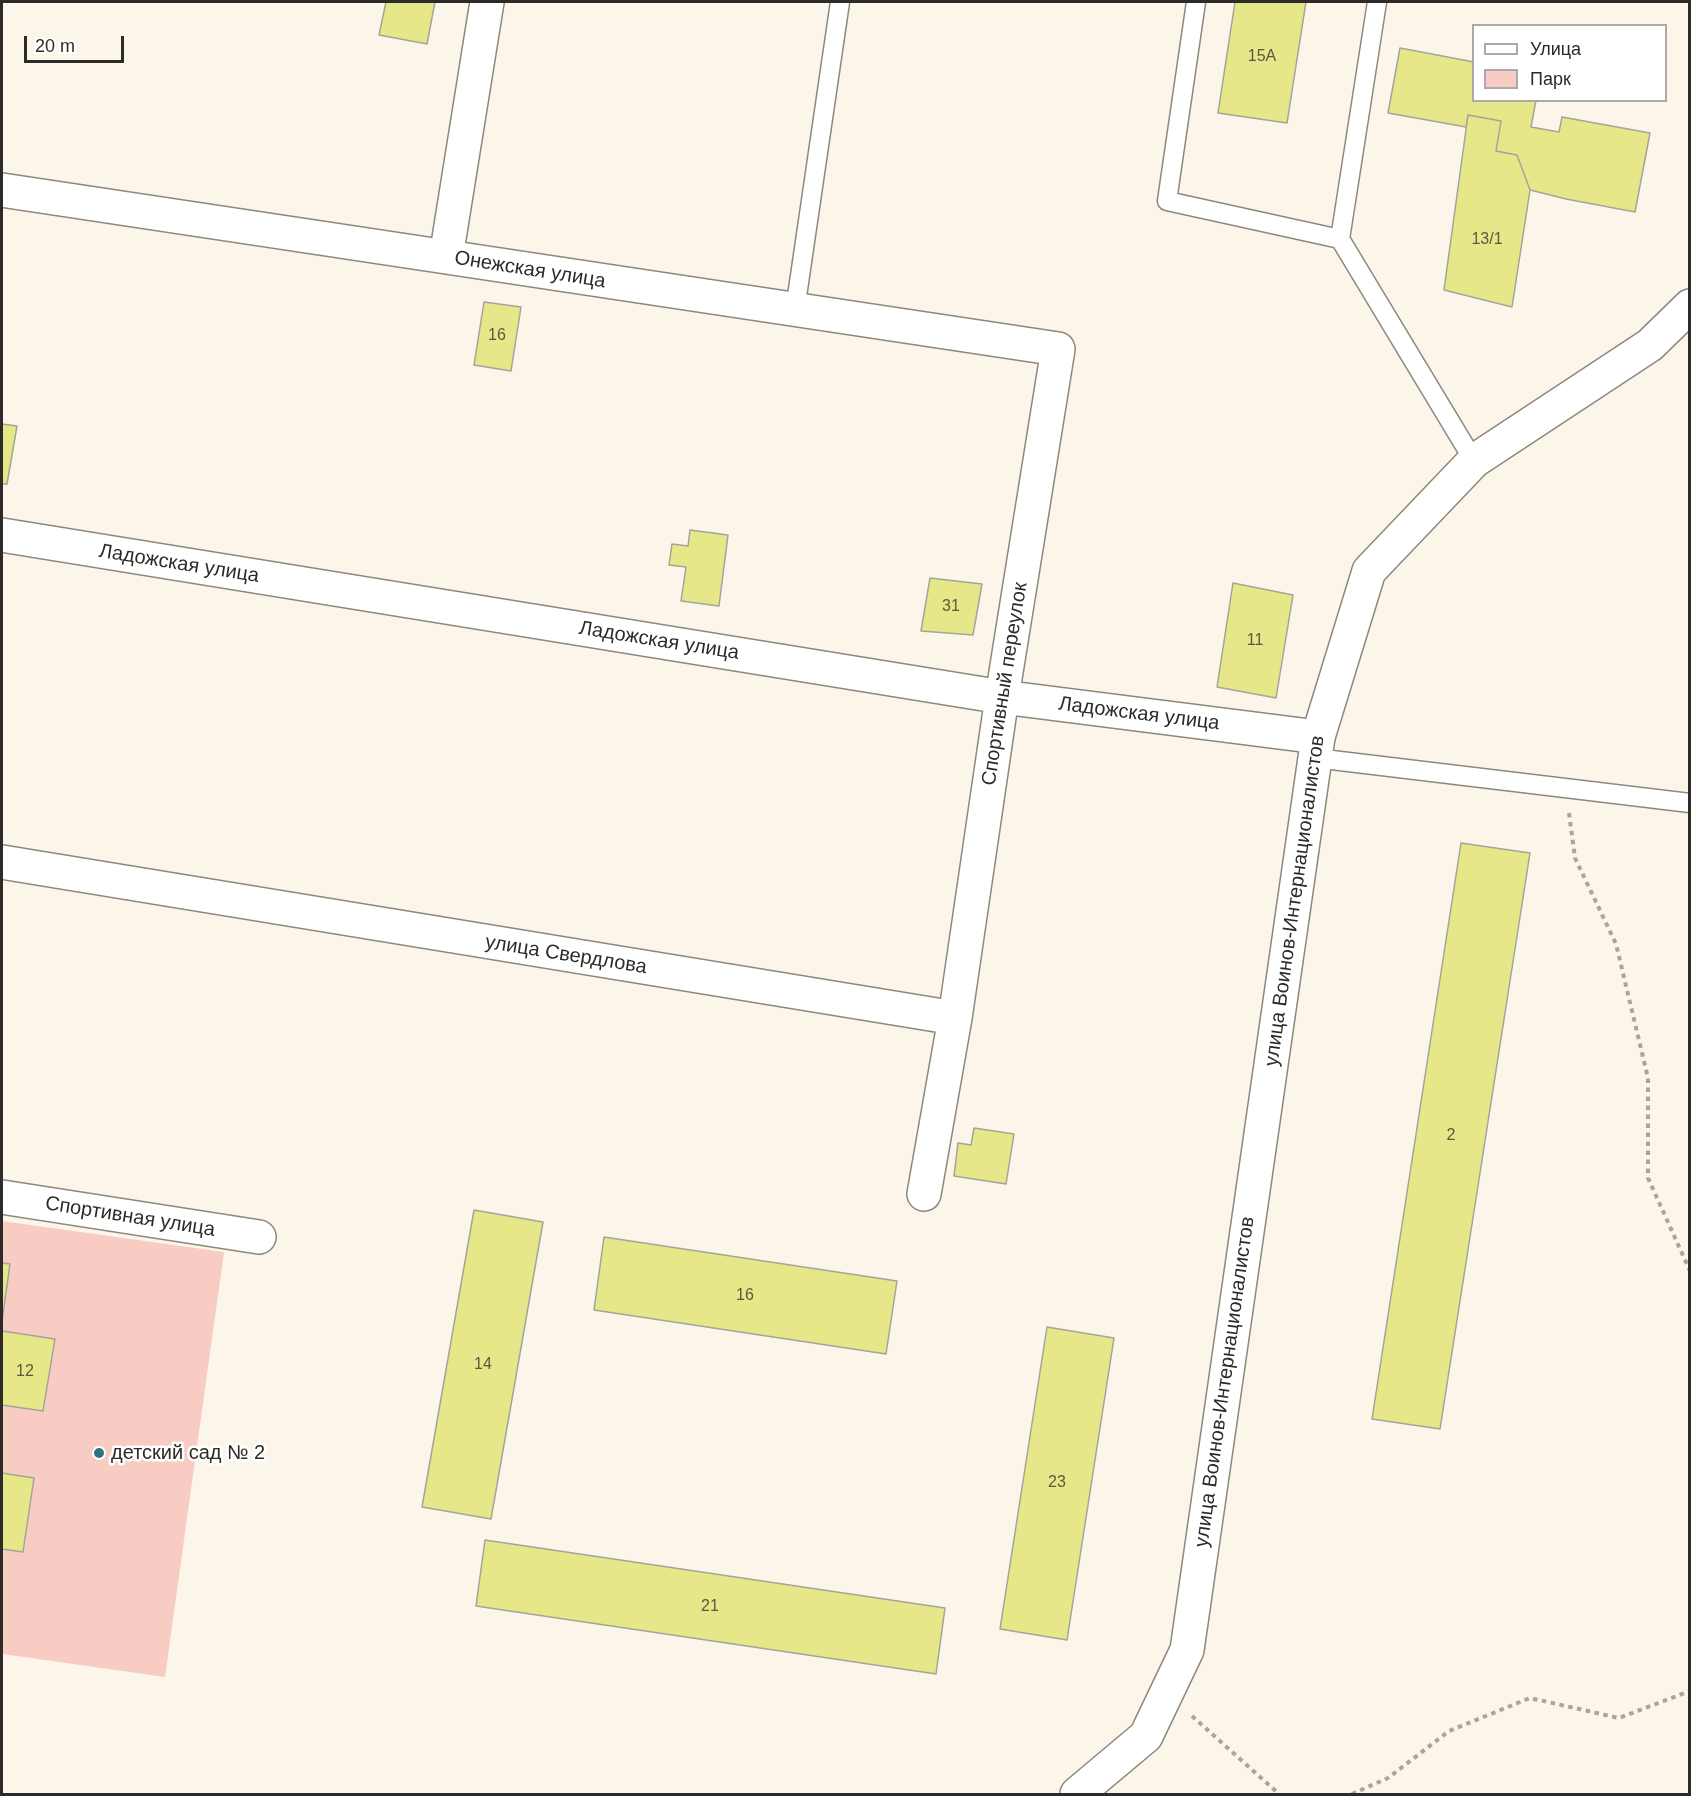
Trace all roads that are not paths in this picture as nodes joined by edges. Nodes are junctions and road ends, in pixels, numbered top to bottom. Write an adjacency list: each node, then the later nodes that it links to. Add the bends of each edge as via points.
1 (487, 2): 7 (street)
2 (840, 2): 9 (lane)
3 (1196, 2): 6 (lane, via 1167,201)
4 (1377, 2): 6 (lane)
5 (2, 190): 7 (street, Онежская улица)
6 (1340, 239): 11 (lane)
7 (446, 257): 9 (street, Онежская улица)
8 (1689, 306): 11 (street, улица Воинов-Интернационалистов, via 1650,345)
9 (795, 310): 10 (street, Онежская улица)
10 (1058, 350): 13 (street, Спортивный переулок)
11 (1474, 461): 14 (street, улица Воинов-Интернационалистов, via 1369,571)
12 (2, 535): 13 (street, Ладожская улица)
13 (1002, 697): 14 (street, Ладожская улица); 17 (street, Спортивный переулок)
14 (1316, 748): 15 (lane, via 1566,788); 21 (street, улица Воинов-Интернационалистов, via 1187,1650 1146,1736)
15 (1689, 803)
16 (2, 862): 17 (street, улица Свердлова)
17 (955, 1018): 18 (street)
18 (924, 1194)
19 (2, 1197): 20 (street, Спортивная улица)
20 (259, 1237)
21 (1077, 1794)

